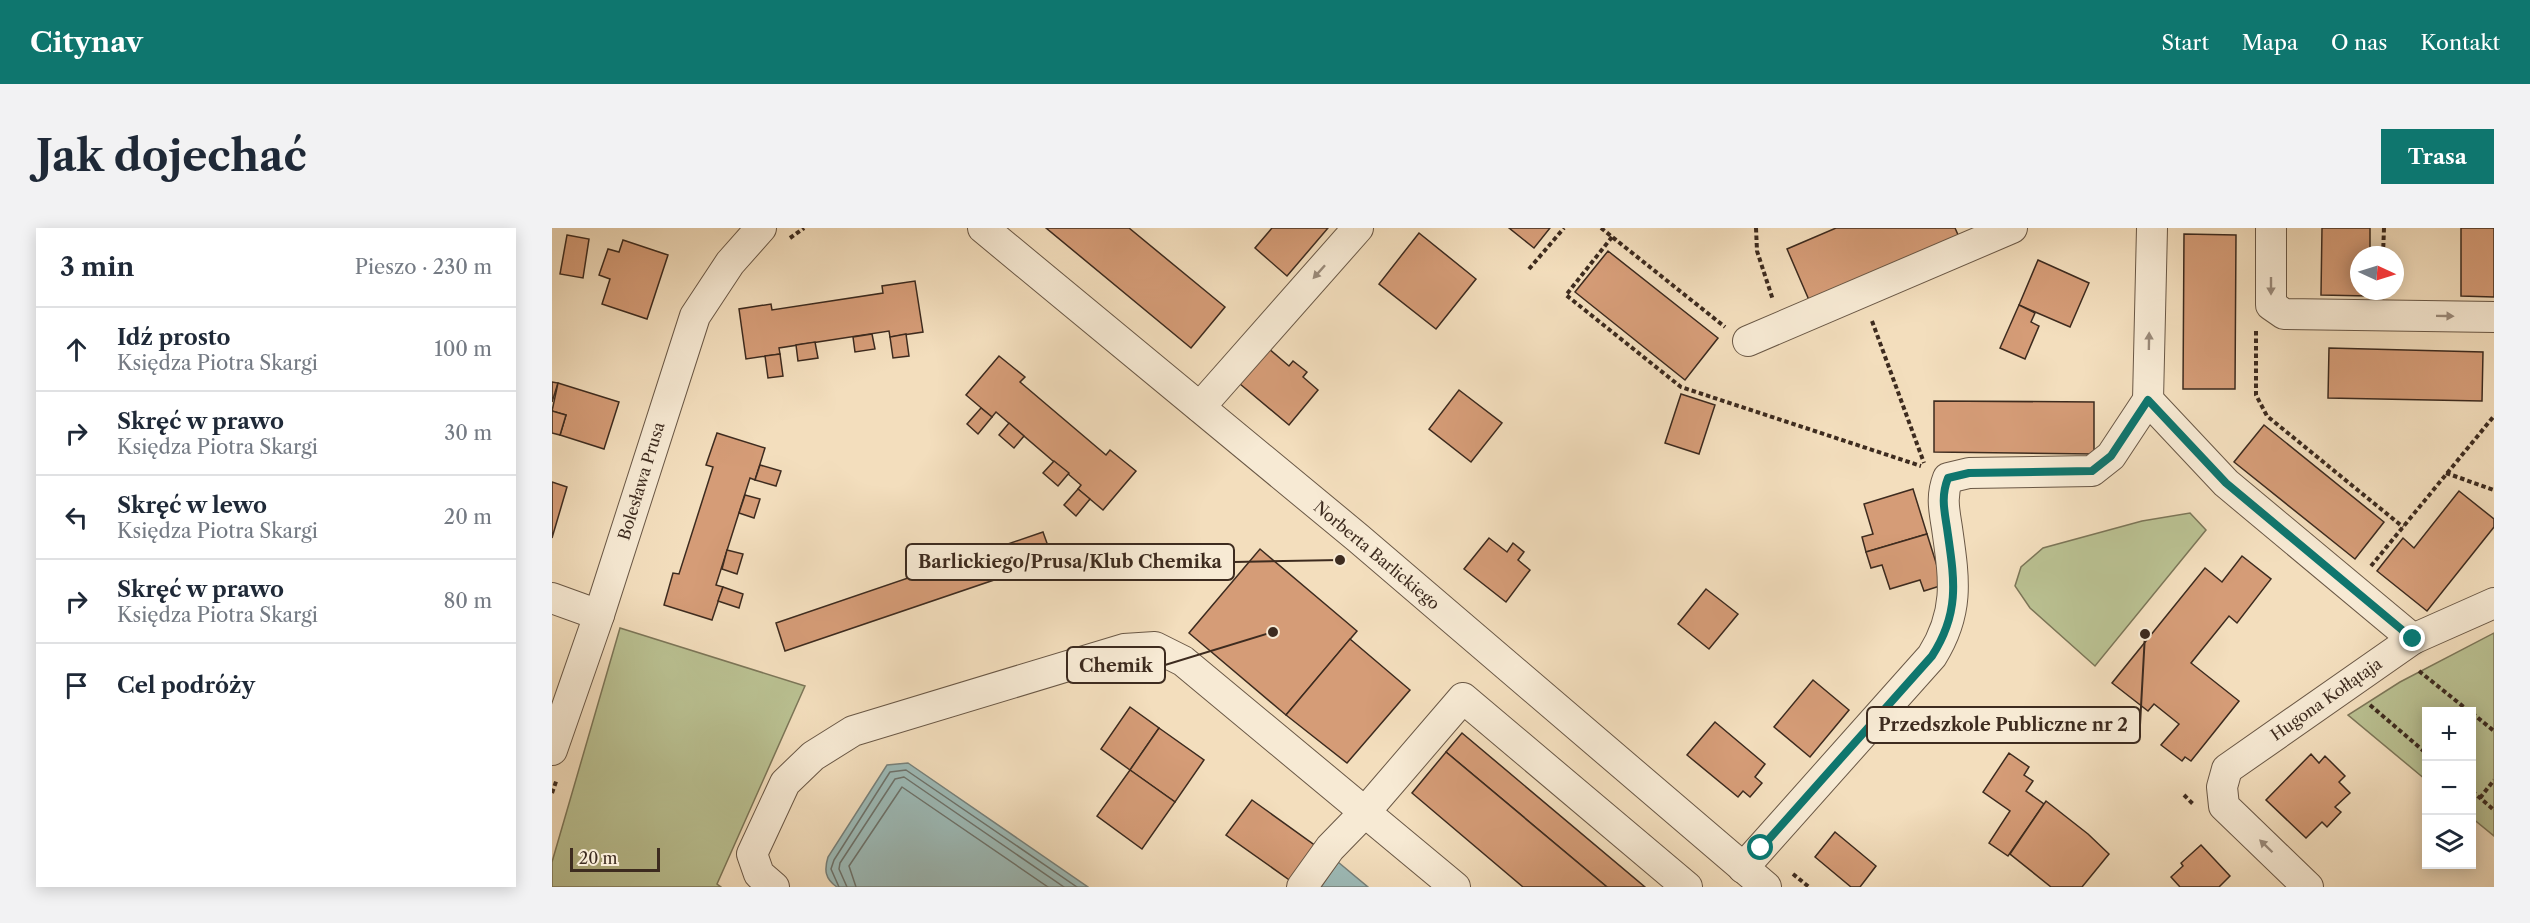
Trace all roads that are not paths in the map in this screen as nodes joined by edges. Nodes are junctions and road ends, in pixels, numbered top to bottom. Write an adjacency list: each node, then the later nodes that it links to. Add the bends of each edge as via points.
1 (761, 228): 13 (street, Bolesława Prusa, via 730,263 695,316)
2 (983, 228): 10 (street, Norberta Barlickiego)
3 (1358, 228): 10 (street, one-way to 10)
4 (2012, 228): 8 (street)
5 (2152, 228): 9 (street, one-way to 5)
6 (2271, 228): 7 (street, one-way to 7, via 2271,305 2284,314)
7 (2494, 317)
8 (1748, 341)
9 (2148, 400): 14 (street, via 2226,483); 17 (street, via 2111,456 2092,471 1969,473 1948,478 1942,493 1955,583 1945,636 1932,656)
10 (1200, 407): 17 (street, Norberta Barlickiego)
11 (552, 598): 13 (street)
12 (2494, 603): 14 (street, Hugona Kołłątaja)
13 (599, 615): 15 (street, Bolesława Prusa)
14 (2412, 652): 23 (street, Hugona Kołłątaja, one-way to 14, via 2224,806 2222,788 2227,768)
15 (552, 750)
16 (1365, 812): 18 (street, via 1183,662 1155,647 1124,649 853,731 813,756 785,783 752,854 759,874); 19 (street, via 1330,848); 20 (street); 21 (street, via 1463,698)
17 (1743, 868): 22 (street, Norberta Barlickiego)
18 (774, 887)
19 (1302, 887)
20 (1455, 887)
21 (1687, 887)
22 (1766, 887)
23 (2308, 887)

